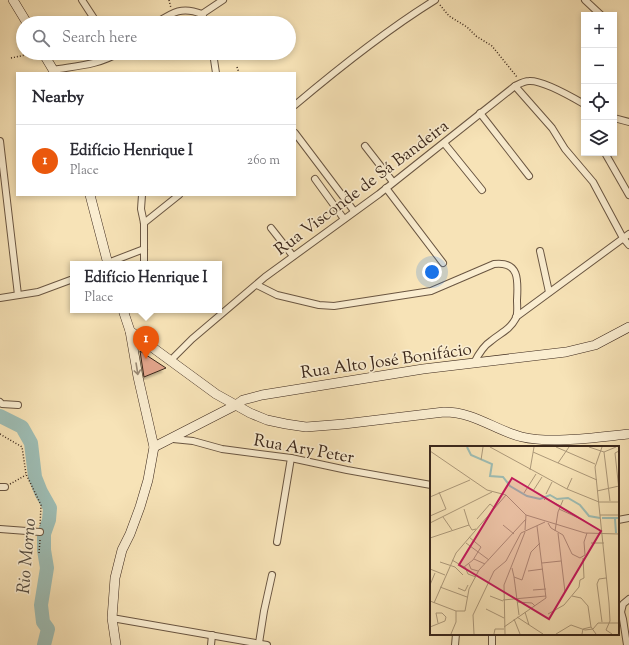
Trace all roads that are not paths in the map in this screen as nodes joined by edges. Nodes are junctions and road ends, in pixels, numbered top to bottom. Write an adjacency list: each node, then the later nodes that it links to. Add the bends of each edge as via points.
1 (13, 0): 8 (main road)
2 (82, 0): 9 (street)
3 (223, 0): 7 (street)
4 (435, 0): 18 (street, via 346,62)
5 (585, 0): 6 (street)
6 (598, 12)
7 (202, 14): 10 (street, via 191,10 179,11)
8 (23, 16)
9 (92, 16)
10 (168, 16)
11 (47, 60): 14 (main road)
12 (104, 60): 14 (street)
13 (214, 60): 15 (street)
14 (54, 71)
15 (216, 72)
16 (515, 86): 17 (street, Rua Visconde de Sá Bandeira, via 532,81 538,82); 19 (street, Rua Visconde de Sá Bandeira); 41 (street, via 552,128 565,149 593,182)
17 (581, 102)
18 (296, 104)
19 (480, 113): 24 (street, Rua Visconde de Sá Bandeira); 27 (street)
20 (617, 119): 21 (street)
21 (629, 122)
22 (296, 134): 36 (street)
23 (0, 141): 53 (street)
24 (444, 143): 29 (street, Rua Visconde de Sá Bandeira); 31 (street)
25 (365, 146): 29 (street)
26 (607, 156): 35 (street)
27 (529, 176)
28 (315, 179): 37 (street)
29 (393, 182): 30 (street, Rua Visconde de Sá Bandeira)
30 (386, 188): 36 (street, Rua Visconde de Sá Bandeira); 49 (street)
31 (482, 190)
32 (90, 196): 46 (main road)
33 (142, 196): 38 (street)
34 (178, 196): 38 (street)
35 (629, 196)
36 (354, 211): 37 (street, Rua Visconde de Sá Bandeira)
37 (344, 219): 45 (street, Rua Visconde de Sá Bandeira)
38 (144, 223): 43 (street)
39 (271, 228): 45 (street)
40 (629, 234): 41 (street)
41 (623, 238): 42 (street); 52 (street)
42 (629, 245)
43 (144, 249): 47 (street); 48 (street)
44 (540, 251): 52 (street)
45 (293, 256): 51 (street, Rua Visconde de Sá Bandeira)
46 (106, 261)
47 (114, 261)
48 (144, 261)
49 (443, 263)
50 (70, 280): 53 (street, via 55,287)
51 (257, 285): 56 (street, via 277,295 334,306 431,291 501,263 512,268 518,280); 59 (street, Rua Visconde de Sá Bandeira, via 192,339)
52 (549, 292): 56 (street)
53 (18, 295): 54 (street)
54 (0, 298)
55 (124, 313): 58 (main road)
56 (516, 317): 60 (street, via 508,328 486,345)
57 (629, 327): 60 (main road, Rua Alto José Bonifácio, via 595,345 566,352)
58 (130, 331): 59 (main road); 66 (main road, one-way to 66)
59 (170, 361): 63 (main road)
60 (474, 363): 63 (main road, Rua Alto José Bonifácio, via 423,368 275,393 243,400)
61 (0, 402): 62 (street)
62 (18, 405)
63 (236, 405): 64 (main road, via 267,420 306,427 458,412 531,438 551,440); 65 (main road, Rua Alto José Bonifácio)
64 (629, 434)
65 (173, 438): 66 (main road, Rua Alto José Bonifácio); 67 (street, Rua Ary Peter, via 222,449)
66 (154, 447): 77 (main road, via 140,507 122,550 115,578)
67 (291, 458): 68 (street, Rua Ary Peter); 73 (street)
68 (429, 483)
69 (629, 518): 70 (street)
70 (619, 520)
71 (0, 529): 72 (street)
72 (40, 532)
73 (277, 542)
74 (272, 575): 80 (street)
75 (629, 599): 76 (street)
76 (619, 611): 85 (street, via 624,619)
77 (112, 618): 78 (street); 81 (main road)
78 (212, 635): 80 (street); 82 (street)
79 (456, 635): 84 (street)
80 (259, 644): 83 (street)
81 (116, 645)
82 (211, 645)
83 (267, 645)
84 (455, 645)
85 (627, 645)

